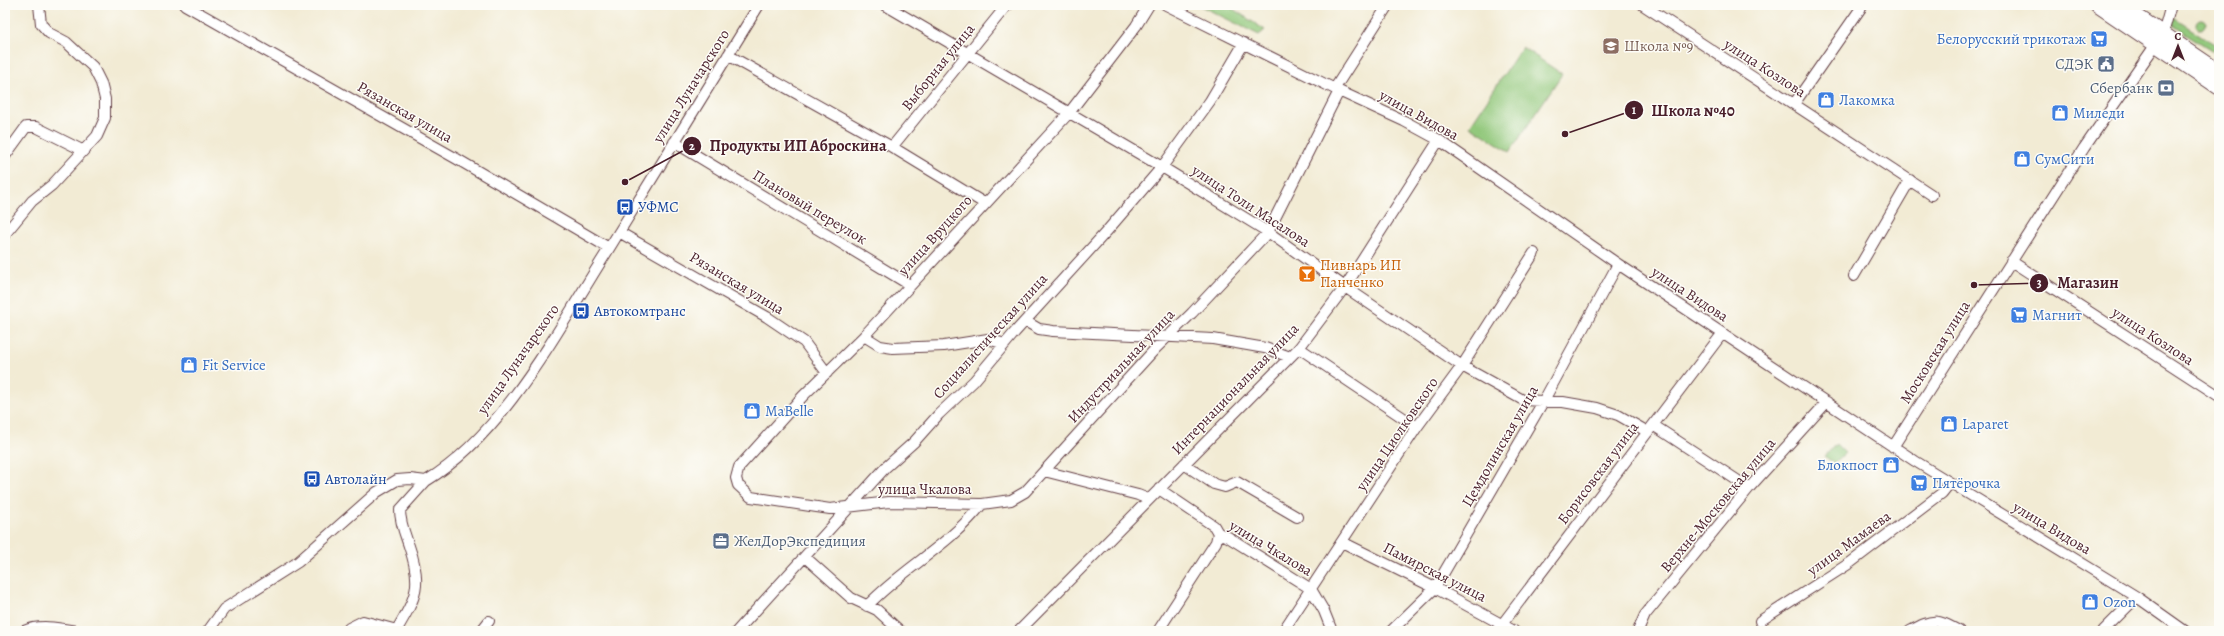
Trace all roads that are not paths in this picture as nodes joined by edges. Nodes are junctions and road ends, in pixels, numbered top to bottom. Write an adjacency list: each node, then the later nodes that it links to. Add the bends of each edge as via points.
1 (39, 5): 26 (street, via 41,24 49,33 66,42 93,67 101,83 105,99 105,118 97,136)
2 (185, 5): 35 (street, Рязанская улица)
3 (759, 5): 17 (street, улица Луначарского)
4 (885, 5): 16 (street, улица Толи Масалова)
5 (1007, 5): 16 (street, Выборная улица)
6 (1149, 5): 22 (street, улица Вруцкого, via 1136,26)
7 (1166, 5): 15 (street, улица Видова)
8 (1388, 5): 20 (street, Индустриальная улица)
9 (1643, 5): 21 (street, улица Козлова)
10 (1863, 5): 21 (street)
11 (2098, 5): 14 (highway)
12 (2120, 5): 14 (highway)
13 (2171, 5): 14 (street, Московская улица)
14 (2159, 39): 18 (highway); 19 (highway); 37 (street, Московская улица)
15 (1244, 43): 20 (street, улица Видова); 28 (street, Социалистическая улица, via 1210,101)
16 (968, 54): 22 (street, улица Толи Масалова); 25 (street, Выборная улица)
17 (728, 55): 24 (street, улица Луначарского); 25 (street)
18 (2219, 72)
19 (2219, 87)
20 (1337, 90): 23 (street, улица Видова, via 1404,120); 33 (street, Индустриальная улица)
21 (1794, 104): 29 (street, улица Козлова)
22 (1069, 113): 28 (street, улица Толи Масалова); 31 (street, улица Вруцкого)
23 (1439, 140): 38 (street, улица Видова); 41 (street, Интернациональная улица)
24 (674, 142): 32 (street, улица Луначарского); 40 (street, Плановый переулок)
25 (892, 147): 31 (street)
26 (82, 150): 27 (street, via 36,127 26,127); 34 (street, via 52,185 32,201)
27 (5, 156)
28 (1162, 166): 33 (street, улица Толи Масалова); 42 (street, Социалистическая улица)
29 (1910, 180): 30 (street, улица Козлова); 39 (street)
30 (1932, 195)
31 (984, 203): 40 (street, улица Вруцкого)
32 (619, 232): 35 (street, улица Луначарского); 50 (street, Рязанская улица, via 767,316 804,342)
33 (1268, 232): 41 (street, улица Толи Масалова); 45 (street, Индустриальная улица)
34 (5, 234)
35 (609, 248): 60 (street, улица Луначарского, via 540,360 487,431 446,468)
36 (1534, 253): 49 (street, улица Циолковского)
37 (2011, 261): 51 (street, улица Козлова); 56 (street, Московская улица)
38 (1618, 264): 43 (street, улица Видова); 52 (street, Цемдолинская улица)
39 (1854, 276)
40 (910, 285): 44 (street, улица Вруцкого)
41 (1345, 288): 47 (street, Интернациональная улица); 49 (street, улица Толи Масалова)
42 (1025, 321): 45 (street, via 1039,329 1053,331); 46 (street, Социалистическая улица)
43 (1722, 334): 53 (street, улица Видова); 55 (street, Борисовская улица)
44 (864, 336): 46 (street, via 880,346 893,348 944,346 988,339); 50 (street, улица Вруцкого)
45 (1167, 337): 48 (street, via 1213,339 1265,348); 58 (street, Индустриальная улица)
46 (1005, 344): 66 (street, Социалистическая улица, via 974,381 886,467)
47 (1299, 348): 48 (street, Интернациональная улица); 54 (street)
48 (1290, 357): 57 (street, Интернациональная улица)
49 (1462, 366): 52 (street, улица Толи Масалова, via 1523,400); 54 (street, улица Циолковского)
50 (827, 372): 59 (street, улица Вруцкого, via 739,467)
51 (2219, 396)
52 (1543, 402): 55 (street, улица Толи Масалова, via 1563,402 1598,408); 71 (street, Цемдолинская улица)
53 (1827, 402): 56 (street, улица Видова); 62 (street, Верхне-Московская улица)
54 (1417, 427): 69 (street, улица Циолковского)
55 (1651, 428): 62 (street, улица Толи Масалова); 77 (street, Борисовская улица)
56 (1894, 447): 61 (street, улица Видова)
57 (1184, 464): 63 (street, Интернациональная улица); 67 (street, via 1214,484 1225,487 1237,482)
58 (1044, 471): 64 (street); 65 (street, Индустриальная улица, via 1025,492 1011,500)
59 (736, 478): 66 (street, улица Чкалова, via 741,489 751,497 830,509)
60 (426, 481): 80 (street, via 397,480 377,492 298,562 224,609); 82 (street, улица Луначарского, via 400,510 400,520 414,560 416,591)
61 (1950, 484): 73 (street, улица Видова); 76 (street, улица Мамаева, via 1942,494 1850,563)
62 (1749, 488): 92 (street, Верхне-Московская улица, via 1645,615)
63 (1160, 490): 64 (street, Интернациональная улица); 68 (street, улица Чкалова, via 1214,526)
64 (1148, 499): 86 (street, Интернациональная улица)
65 (982, 504): 66 (street, улица Чкалова, via 889,502); 74 (street, via 969,521 938,549 881,592)
66 (850, 508): 70 (street, Социалистическая улица)
67 (1297, 517)
68 (1218, 533): 72 (street, улица Чкалова); 87 (street, via 1216,542)
69 (1342, 542): 71 (street, Памирская улица); 72 (street, улица Циолковского)
70 (804, 557): 74 (street, via 852,598); 84 (street, Социалистическая улица)
71 (1435, 588): 77 (street, Памирская улица); 90 (street, Цемдолинская улица)
72 (1311, 589): 88 (street, улица Циолковского); 89 (street, улица Чкалова)
73 (2137, 597): 95 (street); 96 (street, улица Видова)
74 (868, 606): 85 (street, via 877,610)
75 (489, 621): 83 (street)
76 (1760, 621)
77 (1500, 628): 91 (street, Памирская улица)
78 (24, 631): 79 (street, via 53,627)
79 (76, 631)
80 (208, 631)
81 (348, 631): 82 (street, via 363,621)
82 (396, 631)
83 (481, 631)
84 (737, 631)
85 (900, 631)
86 (1019, 631)
87 (1158, 631)
88 (1283, 631)
89 (1332, 631)
90 (1391, 631)
91 (1514, 631)
92 (1638, 631)
93 (1910, 631): 94 (street, via 1927,622 1942,621)
94 (1959, 631)
95 (2103, 631)
96 (2185, 631)

